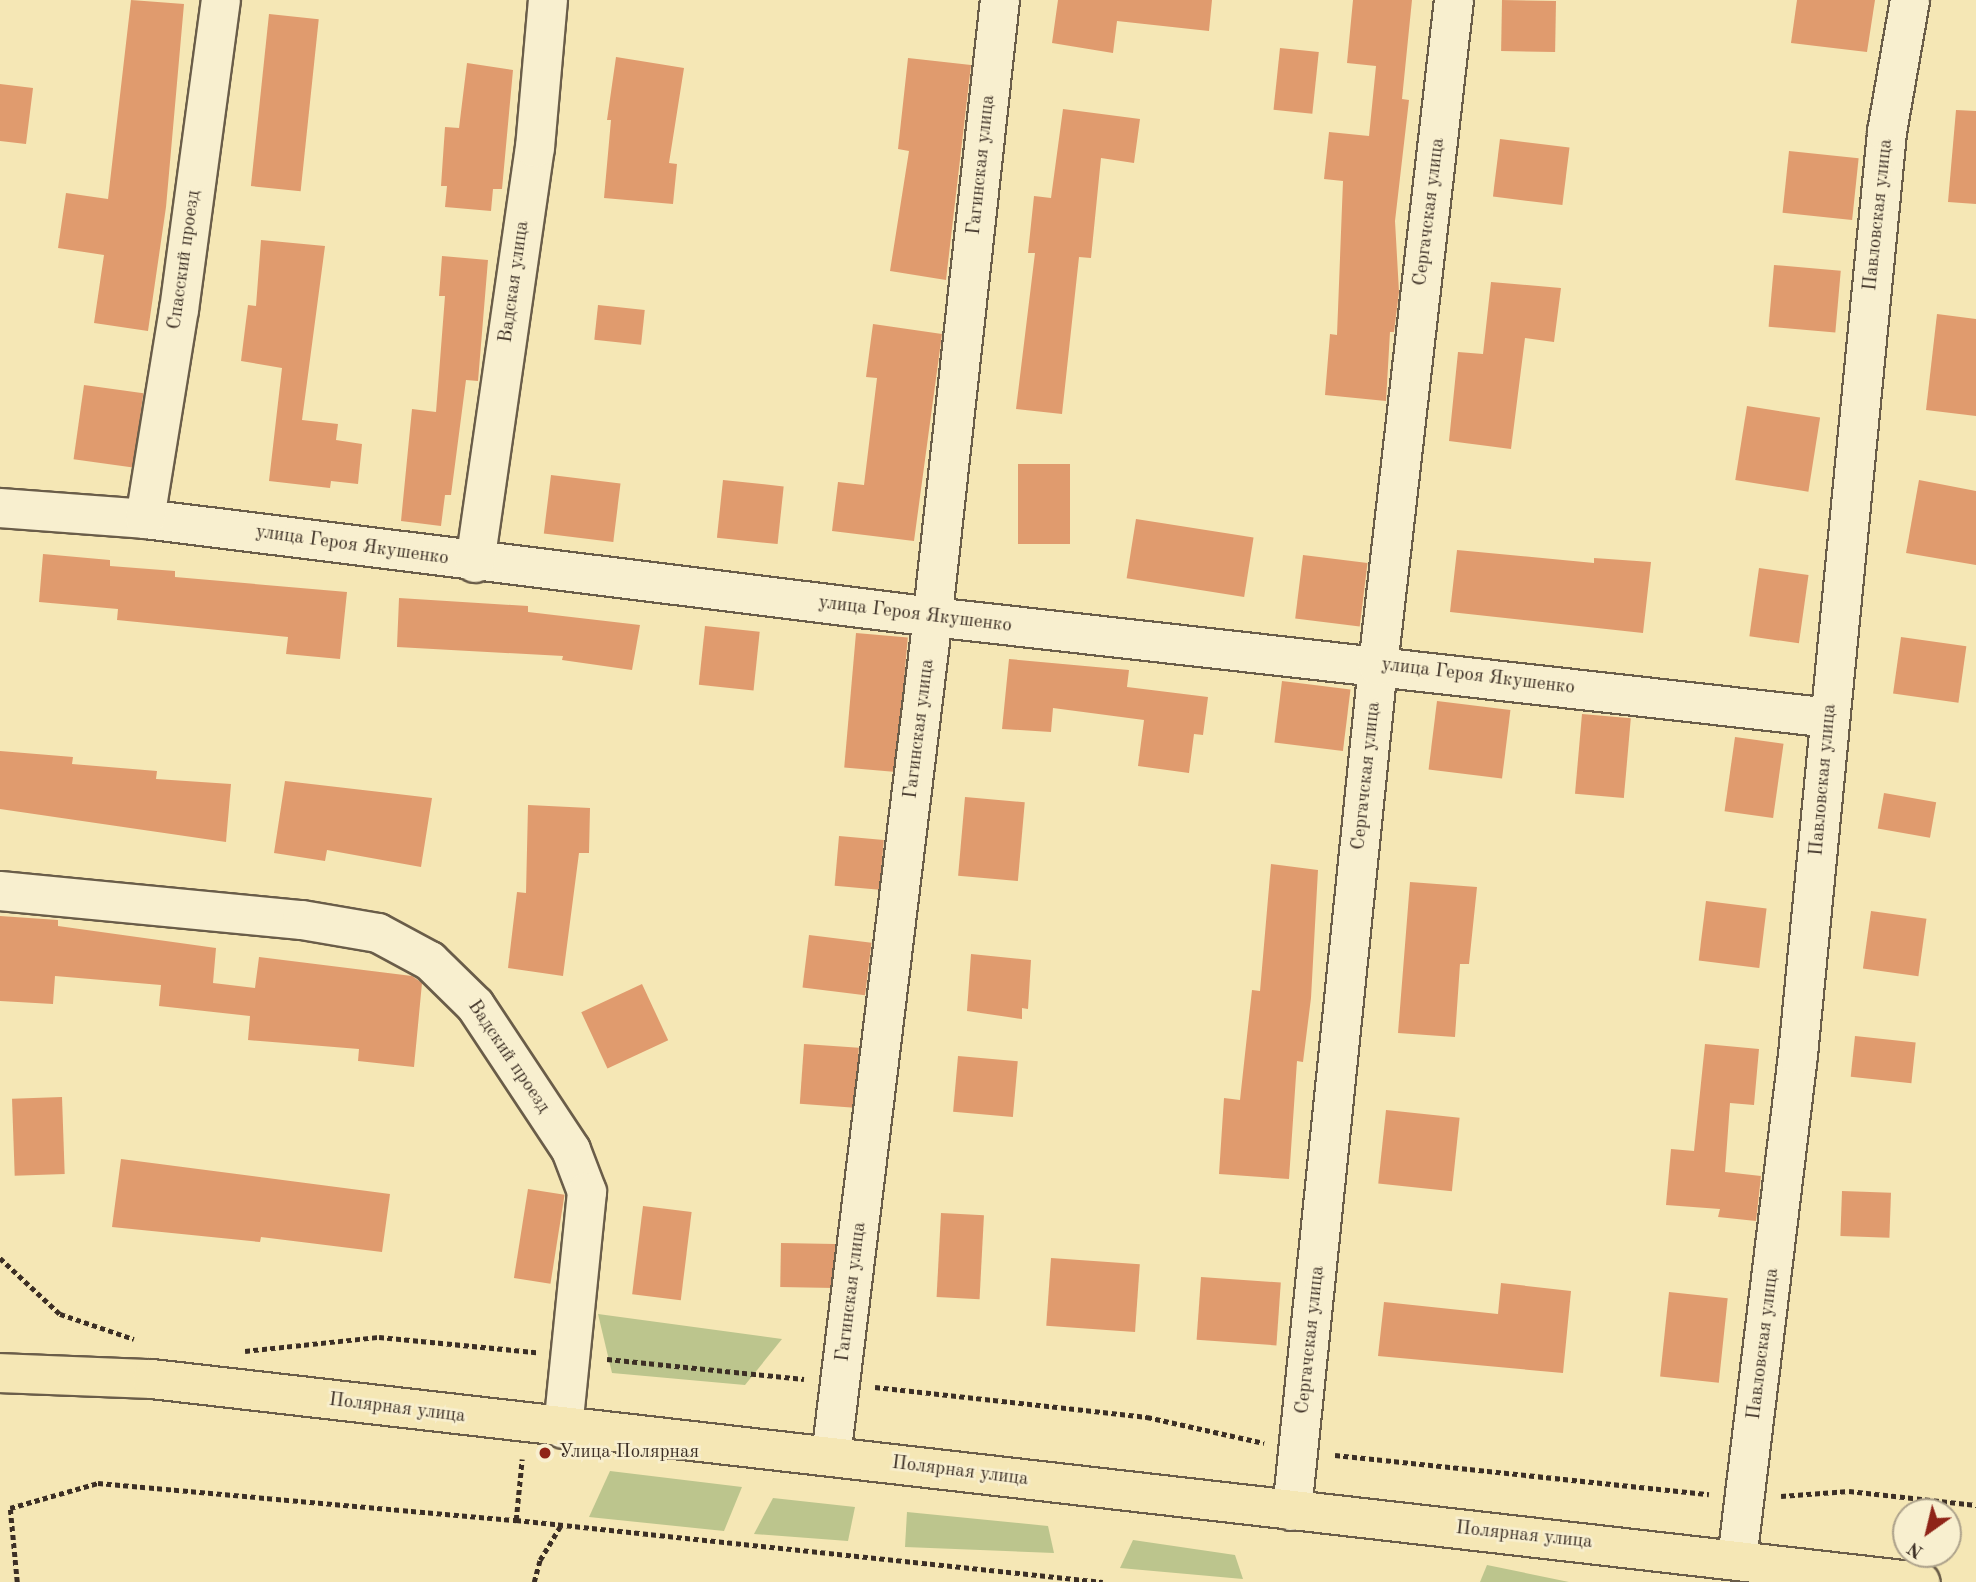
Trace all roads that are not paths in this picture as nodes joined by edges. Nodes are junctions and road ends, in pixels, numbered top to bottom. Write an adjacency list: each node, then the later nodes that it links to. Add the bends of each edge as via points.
1 (221, 0): 7 (street, Спасский проезд)
2 (548, 0): 8 (street, Вадская улица, via 535,148)
3 (1000, 0): 9 (street, Гагинская улица)
4 (1454, 0): 10 (street, Сергачская улица)
5 (1910, 0): 11 (street, Павловская улица, via 1886,132)
6 (0, 508): 7 (street, улица Героя Якушенко)
7 (145, 519): 8 (street, улица Героя Якушенко)
8 (475, 563): 9 (street, улица Героя Якушенко)
9 (933, 617): 10 (street, улица Героя Якушенко); 15 (street, Гагинская улица)
10 (1378, 666): 11 (street, улица Героя Якушенко); 16 (street, Сергачская улица)
11 (1830, 718): 17 (street, Павловская улица, via 1798,1055)
12 (0, 891): 14 (street, Вадский проезд, via 302,920 378,933 430,961 475,1005 571,1150 586,1192)
13 (0, 1373): 14 (main road, Полярная улица, via 152,1379)
14 (564, 1429): 15 (main road, Полярная улица)
15 (831, 1457): 16 (main road, Полярная улица)
16 (1292, 1511): 17 (main road, Полярная улица)
17 (1737, 1560): 18 (main road, Полярная улица)
18 (1920, 1582)

